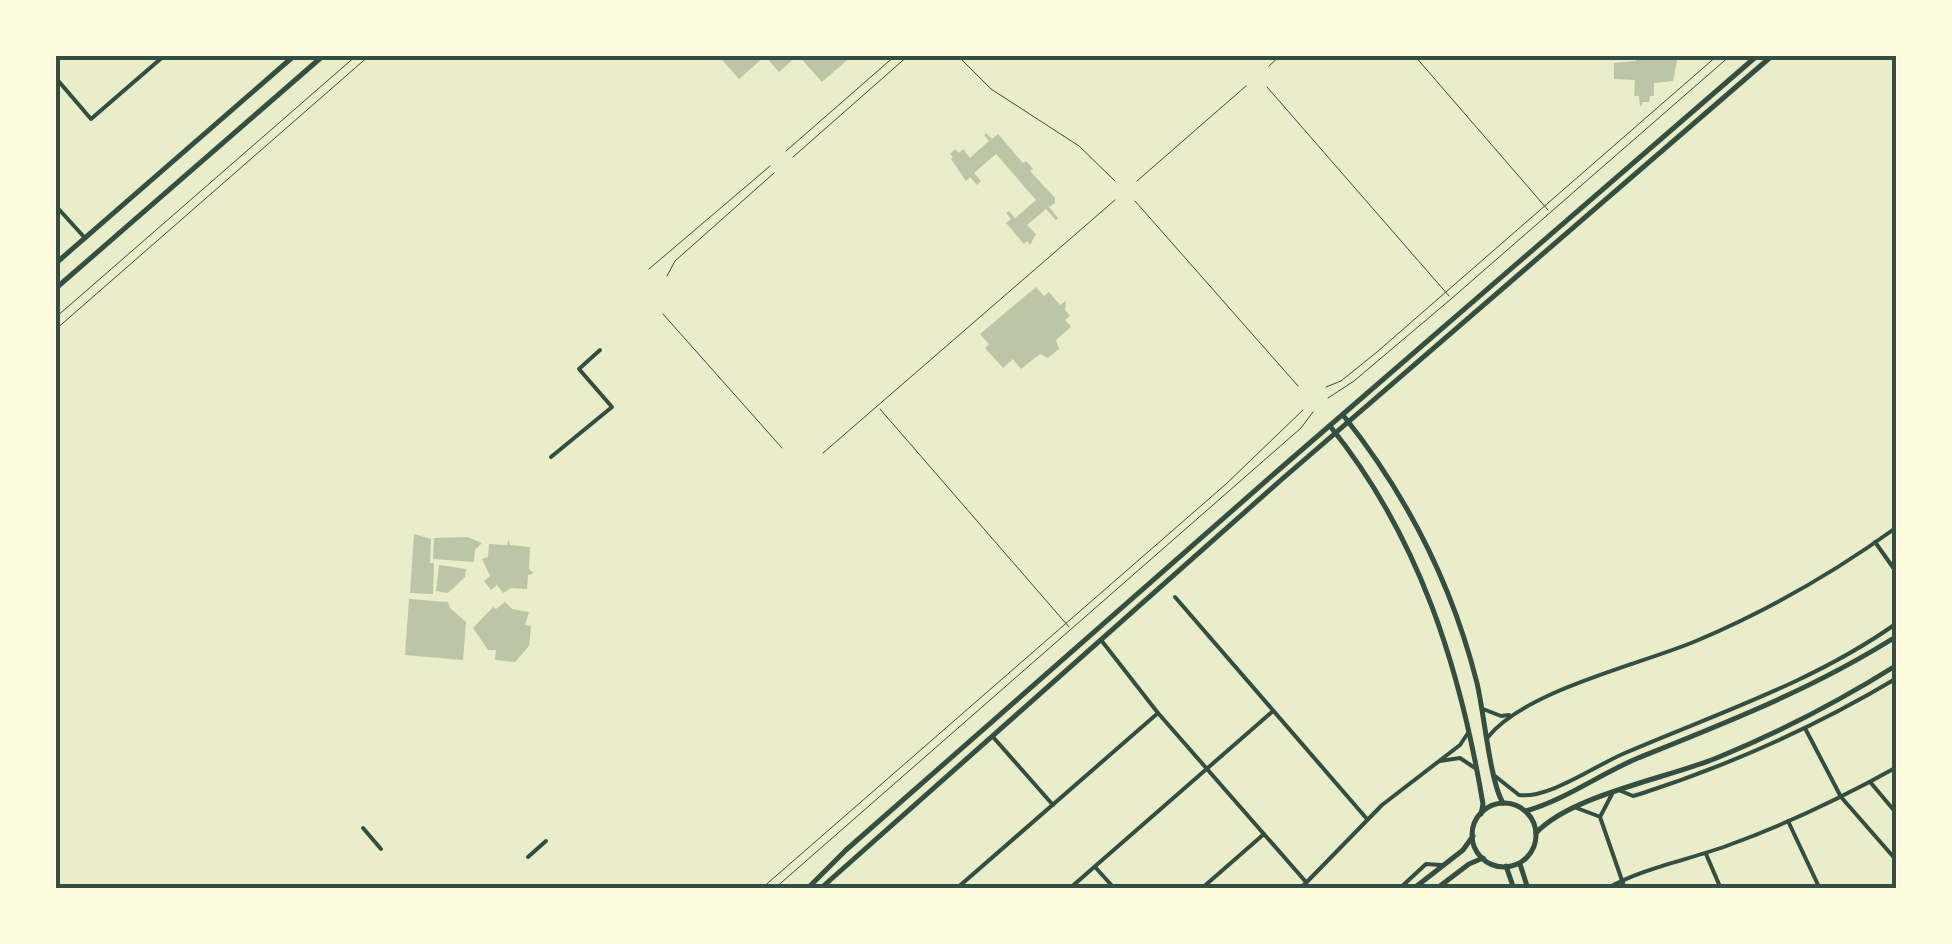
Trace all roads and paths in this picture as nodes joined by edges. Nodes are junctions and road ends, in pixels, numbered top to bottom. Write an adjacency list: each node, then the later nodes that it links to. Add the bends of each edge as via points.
1 (164, 55): 15 (street)
2 (295, 55): 31 (main road)
3 (324, 55): 35 (main road)
4 (357, 55): 39 (lane)
5 (370, 55): 40 (lane)
6 (896, 55): 20 (lane)
7 (909, 55): 21 (lane)
8 (957, 55): 25 (lane, via 991,89 1080,146)
9 (1281, 55): 16 (lane)
10 (1414, 55): 29 (lane)
11 (1718, 55): 29 (lane)
12 (1731, 55): 30 (lane)
13 (1758, 55): 48 (main road)
14 (1773, 55): 49 (main road)
15 (156, 58): 17 (street, via 91,119)
16 (1269, 66)
17 (55, 77)
18 (1246, 86): 24 (lane)
19 (1267, 87): 36 (lane)
20 (786, 151)
21 (793, 157)
22 (770, 166): 33 (lane)
23 (774, 173): 34 (lane, via 674,261)
24 (1137, 180)
25 (1115, 181)
26 (1115, 200): 45 (lane)
27 (1136, 201): 42 (lane)
28 (55, 205): 31 (street)
29 (1544, 206): 30 (lane); 36 (lane)
30 (1550, 213): 37 (lane)
31 (85, 238): 32 (main road)
32 (55, 264)
33 (649, 269)
34 (667, 276)
35 (55, 289)
36 (1446, 292): 37 (lane); 43 (lane)
37 (1451, 299): 44 (lane)
38 (663, 314): 52 (lane)
39 (55, 318)
40 (55, 330)
41 (600, 350): 54 (street, via 580,369 612,407)
42 (1298, 386)
43 (1326, 387)
44 (1328, 398)
45 (878, 406): 53 (lane); 59 (lane)
46 (1303, 410): 59 (lane)
47 (1313, 412): 61 (lane)
48 (1344, 415): 49 (main road); 50 (main road)
49 (1350, 423): 51 (main road); 66 (main road, via 1437,565)
50 (1330, 426): 51 (main road); 114 (main road)
51 (1336, 434): 63 (main road); 71 (main road, via 1383,503 1424,582)
52 (782, 448)
53 (823, 453)
54 (551, 458)
55 (1897, 526): 56 (street)
56 (1875, 542): 57 (street); 69 (street, via 1743,620)
57 (1897, 573)
58 (1175, 597): 67 (street)
59 (1066, 623): 61 (lane); 112 (lane)
60 (1897, 623): 80 (street, via 1802,678 1542,793 1518,795)
61 (1072, 630): 113 (lane)
62 (1897, 636): 88 (main road, via 1764,708)
63 (1101, 640): 68 (street); 72 (main road)
64 (1897, 665): 82 (main road, via 1723,756)
65 (1897, 678): 70 (street)
66 (1483, 709): 69 (street); 73 (main road)
67 (1273, 711): 79 (street); 92 (street)
68 (1158, 713): 79 (street); 86 (street)
69 (1513, 715): 73 (street)
70 (1805, 728): 82 (street, via 1674,783 1633,796); 84 (street)
71 (1468, 733): 74 (street); 78 (main road)
72 (992, 736): 86 (street); 108 (main road)
73 (1488, 737): 80 (main road)
74 (1453, 750): 75 (street); 76 (street)
75 (1460, 758): 76 (street); 78 (street)
76 (1436, 763): 92 (street)
77 (1897, 767): 81 (street)
78 (1476, 768): 89 (main road)
79 (1208, 769): 96 (street); 107 (street)
80 (1495, 776): 85 (main road)
81 (1870, 782): 84 (street); 90 (street)
82 (1621, 791): 83 (main road)
83 (1612, 794): 87 (main road); 91 (street)
84 (1841, 796): 93 (street); 103 (street)
85 (1503, 803): 88 (main road); 89 (main road)
86 (1053, 805): 116 (street)
87 (1574, 807): 91 (street); 95 (main road)
88 (1526, 811): 95 (main road)
89 (1481, 814): 97 (main road)
90 (1897, 814)
91 (1600, 817): 109 (street)
92 (1367, 819): 110 (street)
93 (1788, 821): 100 (street); 131 (street)
94 (363, 828): 99 (street)
95 (1536, 833): 104 (main road, via 1532,851)
96 (1264, 834): 110 (street); 119 (street)
97 (1473, 836): 102 (main road); 105 (main road)
98 (546, 841): 101 (street)
99 (381, 849)
100 (1706, 854): 109 (street); 130 (street)
101 (528, 857)
102 (1483, 858): 106 (main road); 123 (main road)
103 (1897, 861)
104 (1519, 862): 106 (main road); 127 (main road)
105 (1441, 865): 121 (street, via 1426,864); 122 (main road)
106 (1506, 866): 126 (main road)
107 (1095, 867): 117 (street); 118 (street)
108 (832, 876): 111 (street); 115 (main road)
109 (1622, 880): 128 (street); 129 (street)
110 (1306, 882): 120 (street)
111 (834, 888)
112 (761, 889)
113 (774, 889)
114 (808, 889)
115 (820, 889)
116 (956, 889)
117 (1069, 889)
118 (1115, 889)
119 (1202, 889)
120 (1300, 889)
121 (1399, 889)
122 (1413, 889)
123 (1436, 889)
124 (1487, 889): 125 (street)
125 (1496, 889)
126 (1514, 889)
127 (1528, 889)
128 (1606, 889)
129 (1625, 889)
130 (1721, 889)
131 (1820, 889)

